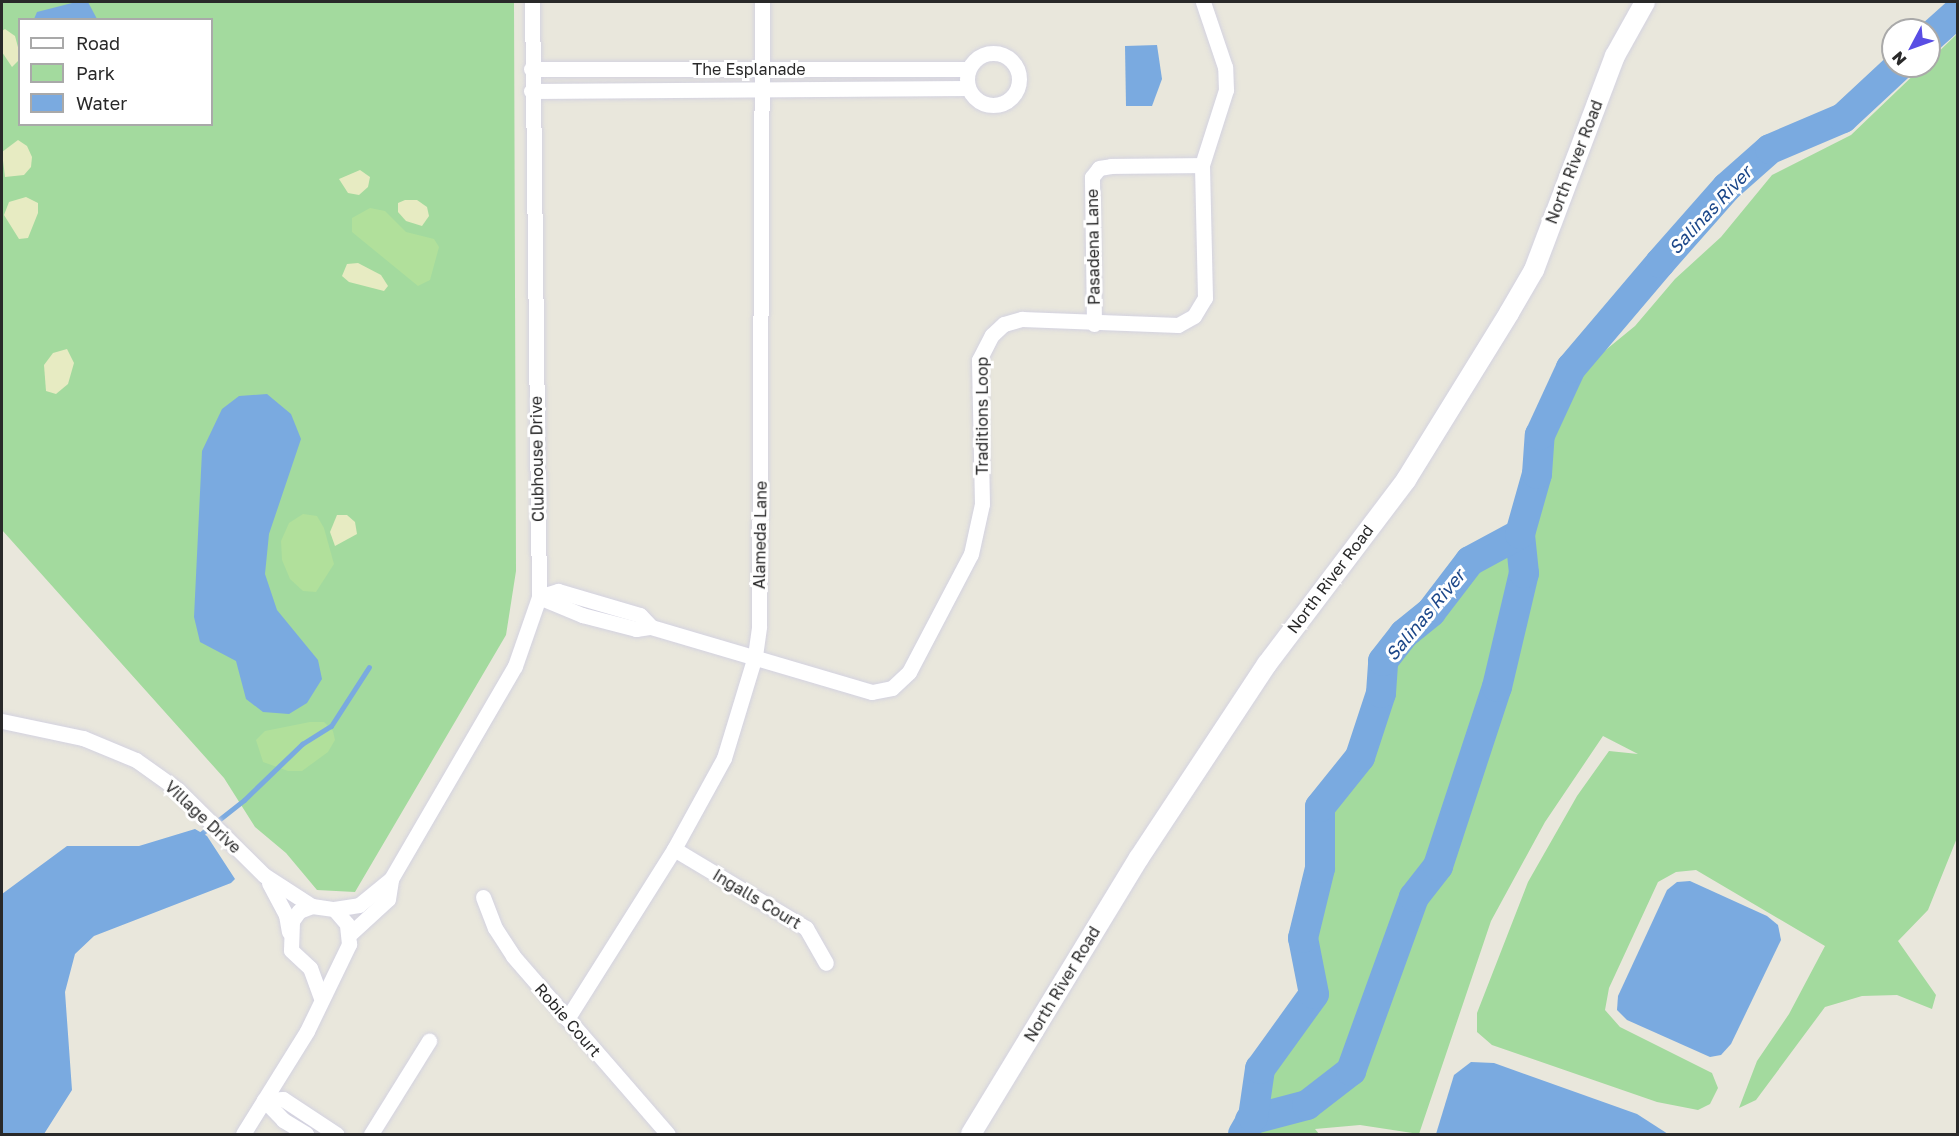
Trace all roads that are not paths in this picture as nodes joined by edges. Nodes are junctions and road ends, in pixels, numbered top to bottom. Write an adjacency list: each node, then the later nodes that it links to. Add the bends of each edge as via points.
1 (532, 2): 6 (street, Clubhouse Drive)
2 (762, 2): 7 (street, Alameda Lane)
3 (1203, 2): 13 (street, Traditions Loop, via 1225,67 1226,90)
4 (1645, 2): 38 (main road, North River Road, via 1615,56 1534,270 1509,313 1406,480 1267,664 1164,819)
5 (596, 68): 6 (street, The Esplanade); 7 (street, The Esplanade); 12 (street)
6 (531, 69): 11 (street, Clubhouse Drive)
7 (763, 69): 8 (street, The Esplanade); 10 (street, Alameda Lane)
8 (968, 69): 9 (street); 9 (street, via 975,58 987,52 1001,53 1012,60 1019,72 1019,86 1001,104 988,105 975,99)
9 (968, 88): 10 (street, The Esplanade)
10 (764, 90): 12 (street, The Esplanade); 16 (street, Alameda Lane, via 759,626)
11 (531, 92): 12 (street, The Esplanade); 15 (street, Clubhouse Drive)
12 (596, 92)
13 (1202, 165): 14 (street, Traditions Loop, via 1205,298 1194,316 1178,326); 14 (street, Pasadena Lane, via 1111,166 1099,168 1092,177)
14 (1094, 324): 16 (street, Traditions Loop, via 1022,319 1004,324 984,346 980,360 982,504 971,554 909,672 892,688 872,692)
15 (539, 597): 16 (street, Traditions Loop, via 558,591 640,615 651,627); 20 (street, Clubhouse Drive, via 515,666)
16 (755, 656): 18 (street, Alameda Lane, via 724,758)
17 (2, 721): 19 (street, Village Drive, via 83,738 136,760 178,790)
18 (674, 849): 26 (street, Ingalls Court, via 806,928); 30 (street, Alameda Lane)
19 (264, 875): 22 (street, Village Drive); 24 (street, Village Drive, via 279,899)
20 (391, 879): 23 (street, Clubhouse Drive, via 359,905); 25 (street, Clubhouse Drive, via 388,899)
21 (483, 897): 30 (street, Robie Court, via 495,928 513,956)
22 (312, 906): 23 (street, Clubhouse Drive); 24 (street, via 299,911)
23 (334, 909): 25 (street)
24 (289, 932): 28 (street, via 291,950)
25 (351, 933): 27 (street, Clubhouse Drive, via 345,953)
26 (826, 963)
27 (336, 964): 28 (street); 29 (street, Clubhouse Drive)
28 (310, 968): 29 (street)
29 (321, 998): 32 (street, Clubhouse Drive, via 307,1031)
30 (567, 1019): 37 (street, Robie Court)
31 (429, 1041): 36 (street)
32 (264, 1100): 33 (street, Clubhouse Drive); 34 (street, via 283,1120); 35 (street, via 284,1099)
33 (243, 1134)
34 (306, 1134)
35 (336, 1134)
36 (371, 1134)
37 (668, 1134)
38 (971, 1134)

